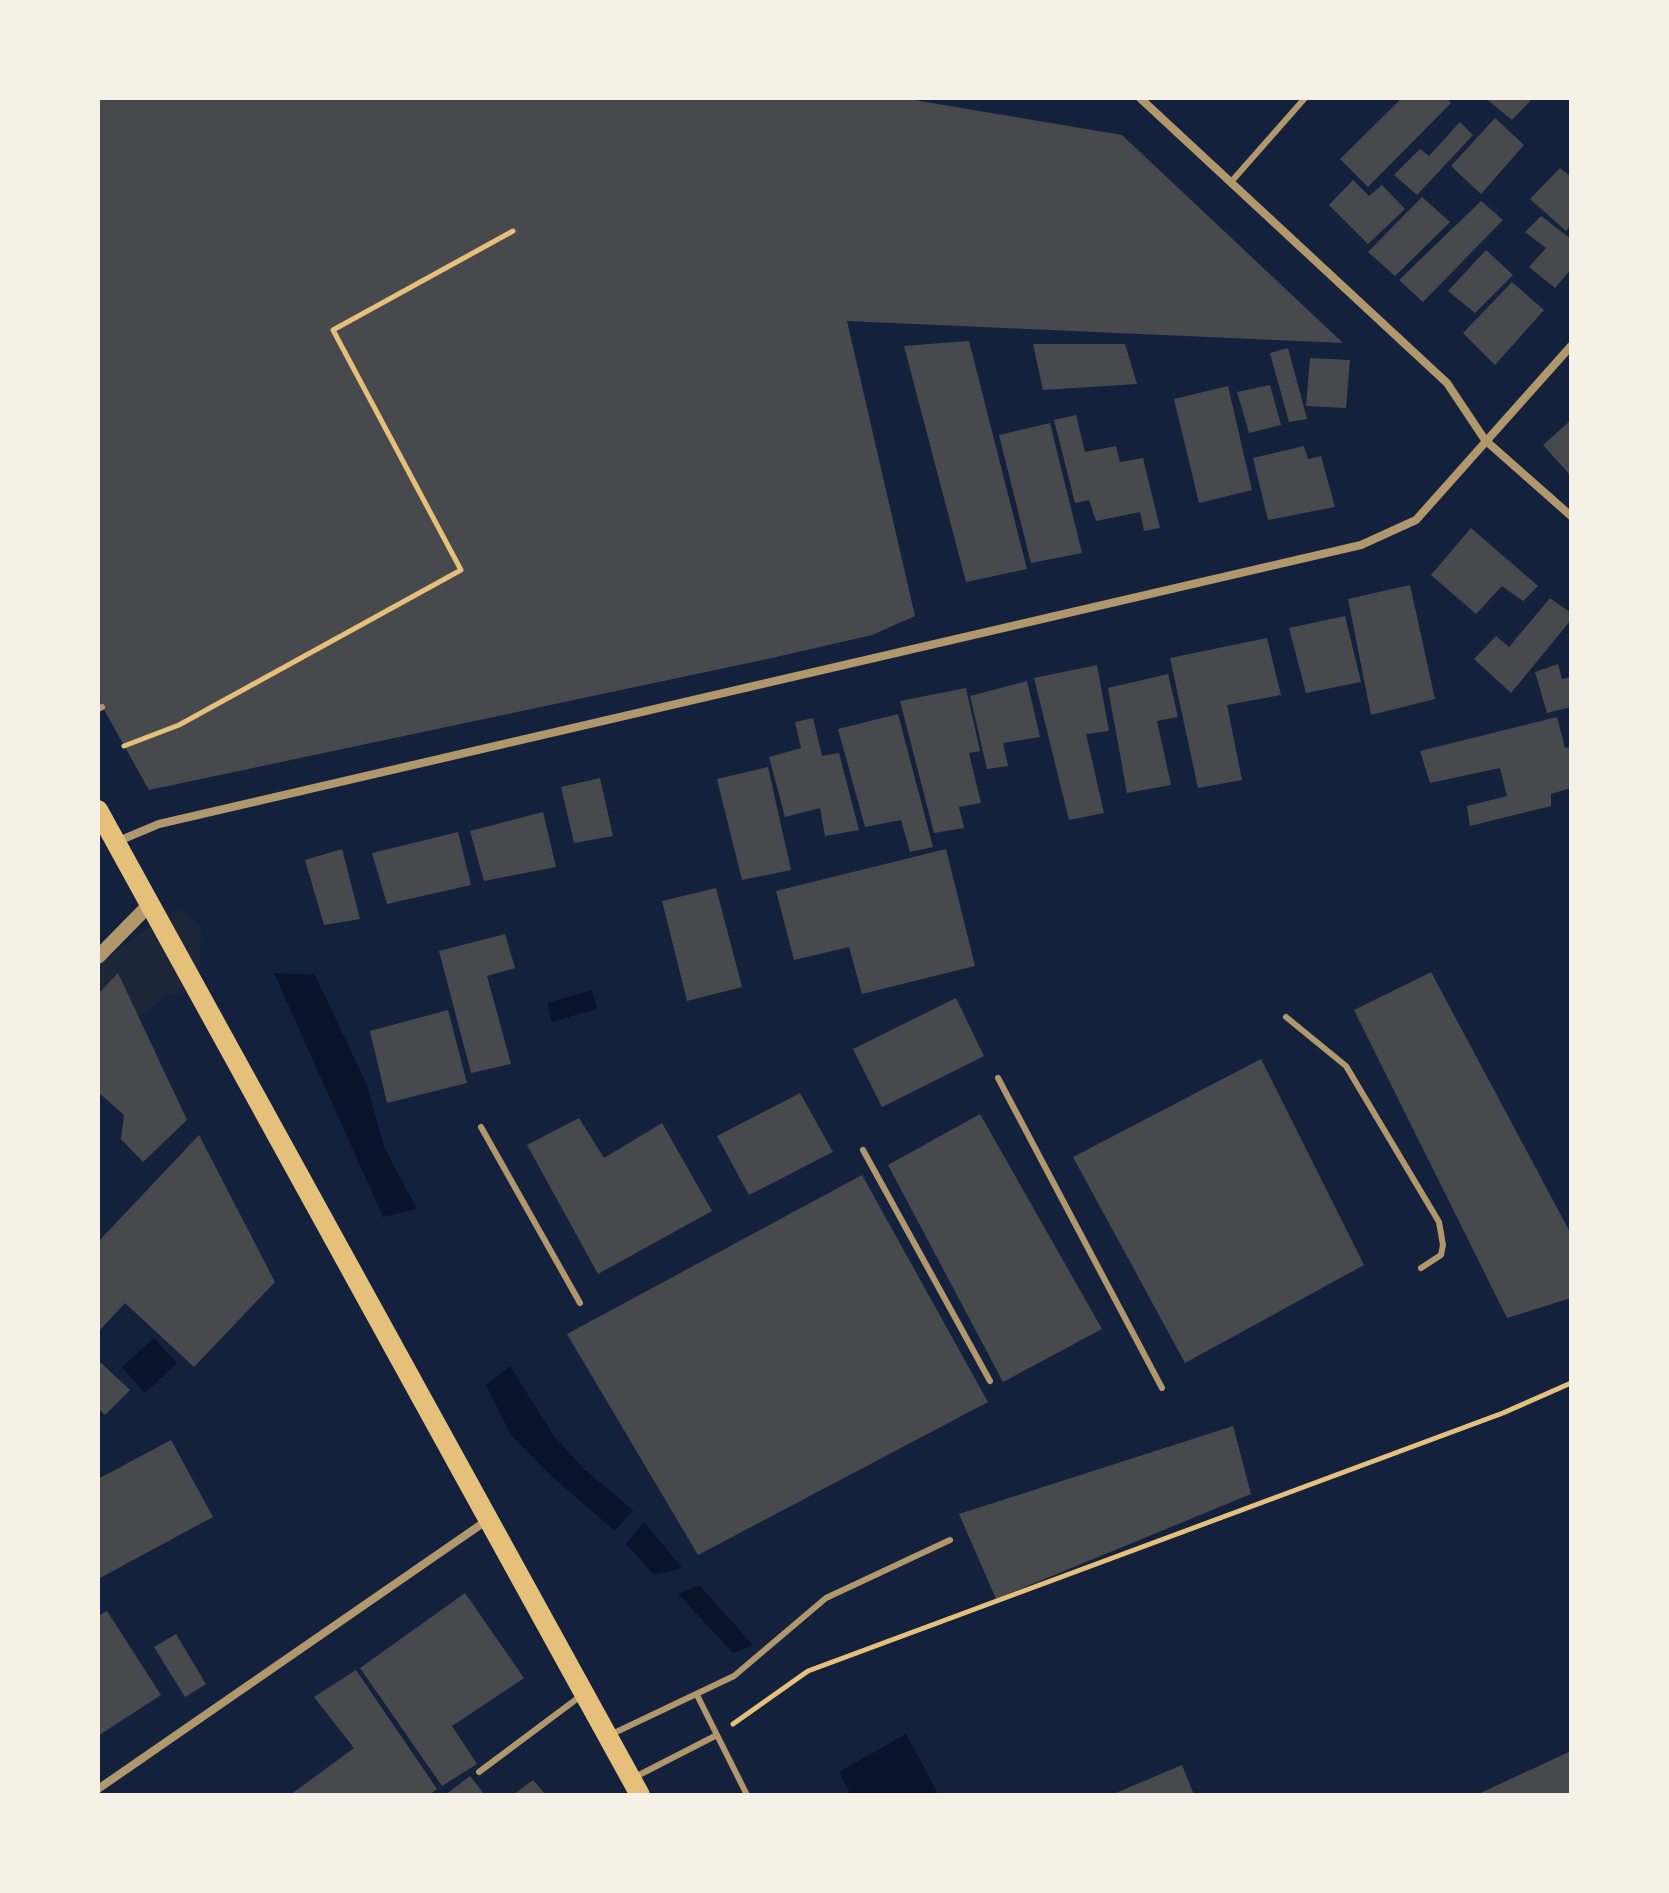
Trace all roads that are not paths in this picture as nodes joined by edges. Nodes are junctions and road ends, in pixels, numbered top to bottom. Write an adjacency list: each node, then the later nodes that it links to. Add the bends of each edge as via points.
1 (1140, 98): 3 (street)
2 (1305, 98): 3 (lane)
3 (1231, 182): 5 (street, via 1447,383)
4 (1571, 346): 5 (street)
5 (1485, 440): 6 (street); 8 (street, via 1416,520 1361,545 159,824)
6 (1571, 516)
7 (98, 810): 8 (main road)
8 (115, 842): 9 (main road)
9 (149, 905): 10 (street); 19 (main road)
10 (98, 957)
11 (1286, 1017): 15 (lane, via 1346,1066 1439,1222 1441,1255)
12 (998, 1078): 18 (lane)
13 (481, 1127): 16 (lane)
14 (863, 1150): 17 (lane)
15 (1421, 1268)
16 (580, 1303)
17 (990, 1381)
18 (1162, 1388)
19 (490, 1518): 21 (main road); 27 (street)
20 (950, 1540): 22 (lane, via 826,1598 734,1676)
21 (585, 1693): 24 (main road); 25 (lane)
22 (697, 1695): 23 (lane); 24 (lane)
23 (717, 1735): 26 (lane); 28 (lane)
24 (608, 1736): 26 (main road)
25 (479, 1772)
26 (636, 1787)
27 (98, 1789)
28 (747, 1795)

